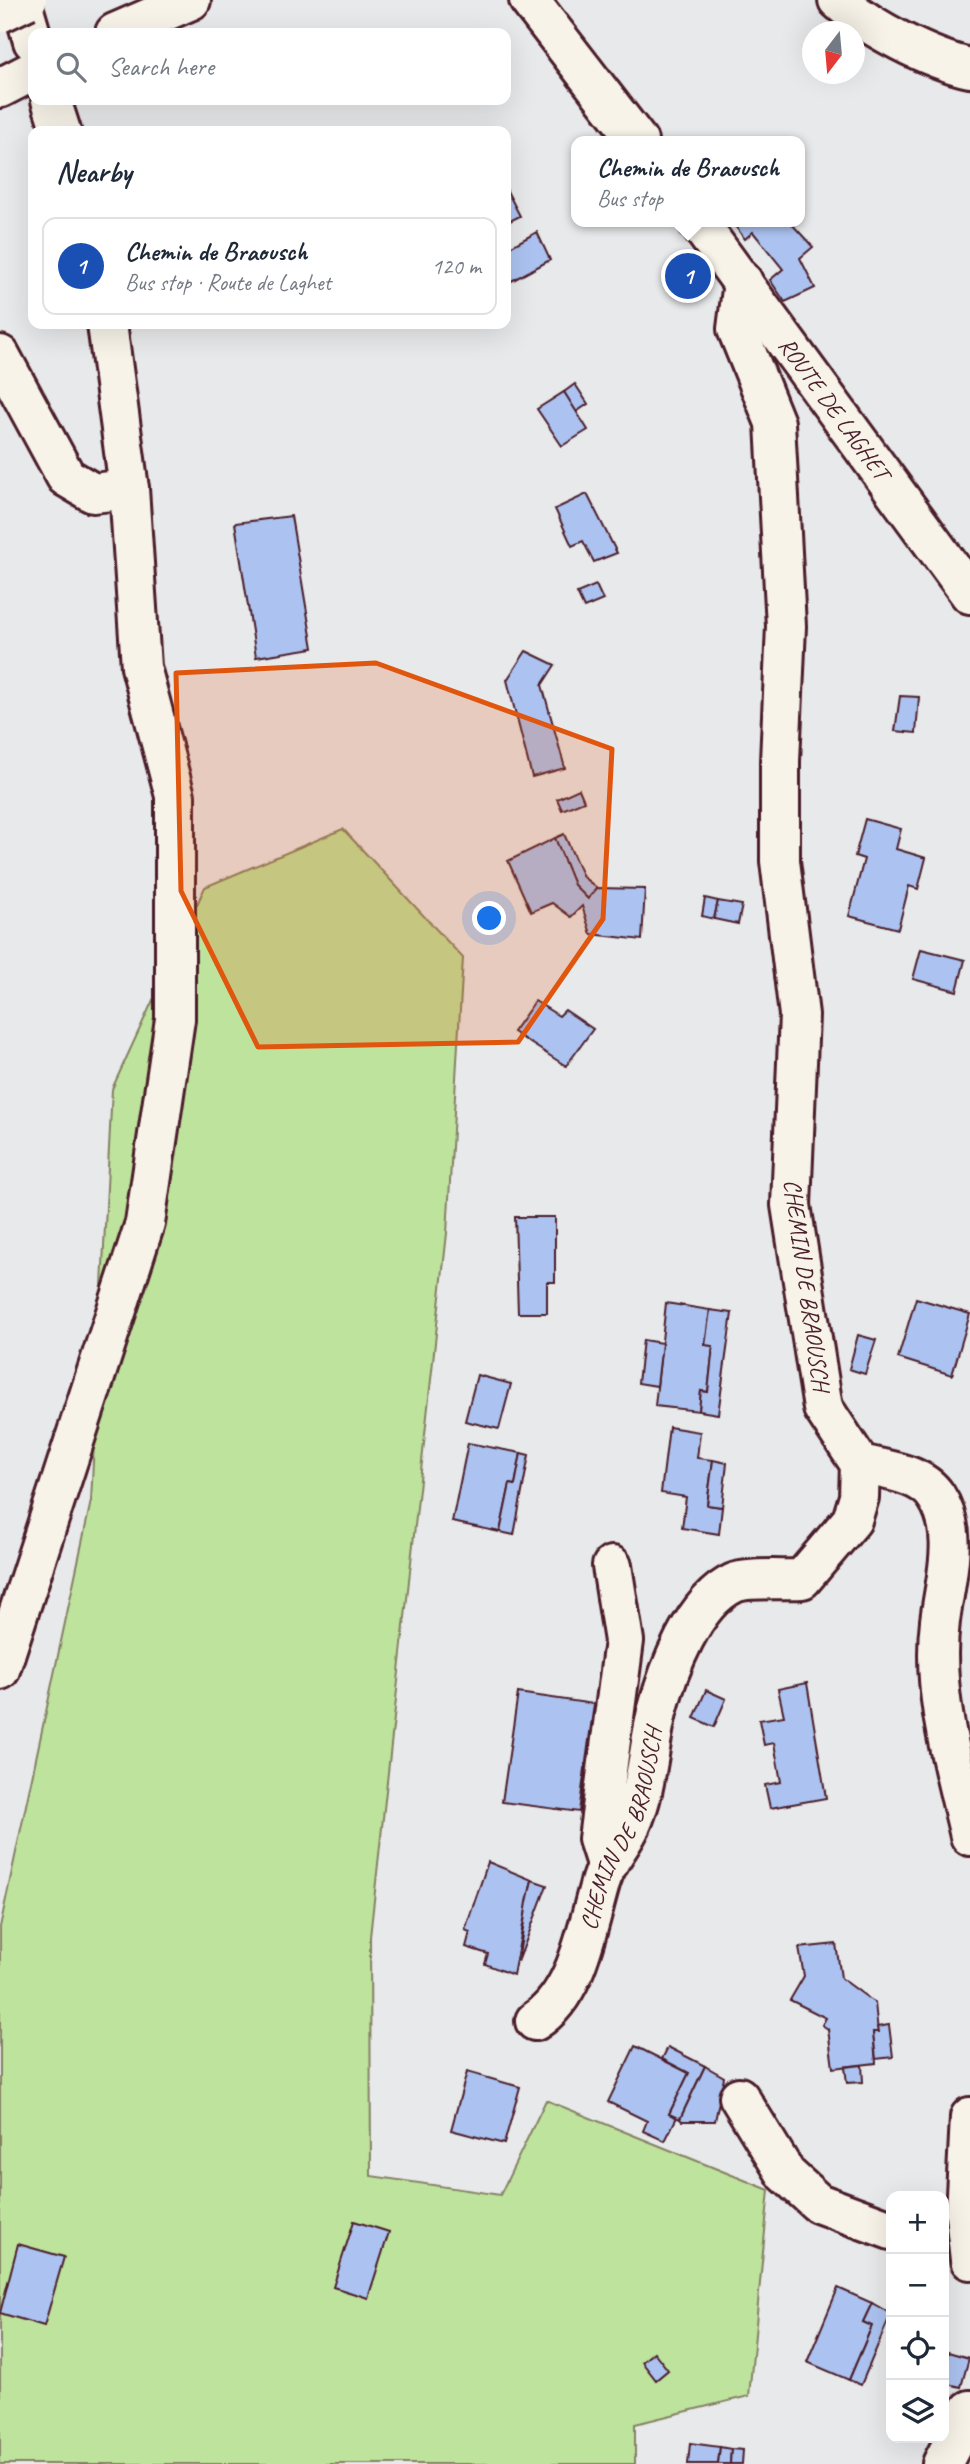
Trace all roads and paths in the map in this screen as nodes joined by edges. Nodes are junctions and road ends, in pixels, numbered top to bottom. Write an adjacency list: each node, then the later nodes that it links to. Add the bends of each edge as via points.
1 (21, 0): 7 (main road)
2 (27, 0): 6 (main road, bridge)
3 (191, 0): 8 (main road)
4 (529, 0): 14 (main road)
5 (838, 0): 9 (main road, via 856,17 952,64)
6 (0, 13)
7 (29, 28)
8 (127, 28)
9 (970, 68)
10 (28, 74): 11 (main road)
11 (0, 88)
12 (53, 105): 13 (main road)
13 (59, 126)
14 (634, 136)
15 (702, 227): 16 (main road, ROUTE DE LAGHET)
16 (743, 282): 20 (main road, ROUTE DE LAGHET); 21 (main road, CHEMIN DE BRAOUSCH, via 737,329 775,423 786,613 780,861 799,1015 791,1205 823,1408)
17 (108, 329): 19 (main road)
18 (0, 355): 19 (main road, via 66,477 93,493)
19 (129, 489): 23 (main road, via 141,667 175,796 175,1019 145,1223)
20 (970, 594)
21 (860, 1464): 24 (main road, via 915,1478 935,1494 948,1520 951,1545 938,1675); 25 (main road, CHEMIN DE BRAOUSCH, via 859,1497 852,1520 802,1579 735,1582 704,1605 676,1659 657,1711 631,1825)
22 (612, 1566): 25 (main road, via 624,1641 598,1839)
23 (0, 1670)
24 (970, 1836)
25 (606, 1864): 26 (main road, CHEMIN DE BRAOUSCH, via 574,1969 551,2011)
26 (535, 2021)
27 (739, 2097): 30 (main road, via 786,2174 818,2203)
28 (970, 2117): 29 (main road)
29 (954, 2218): 31 (main road)
30 (886, 2228)
31 (970, 2260)
32 (970, 2410): 33 (main road)
33 (942, 2464)

